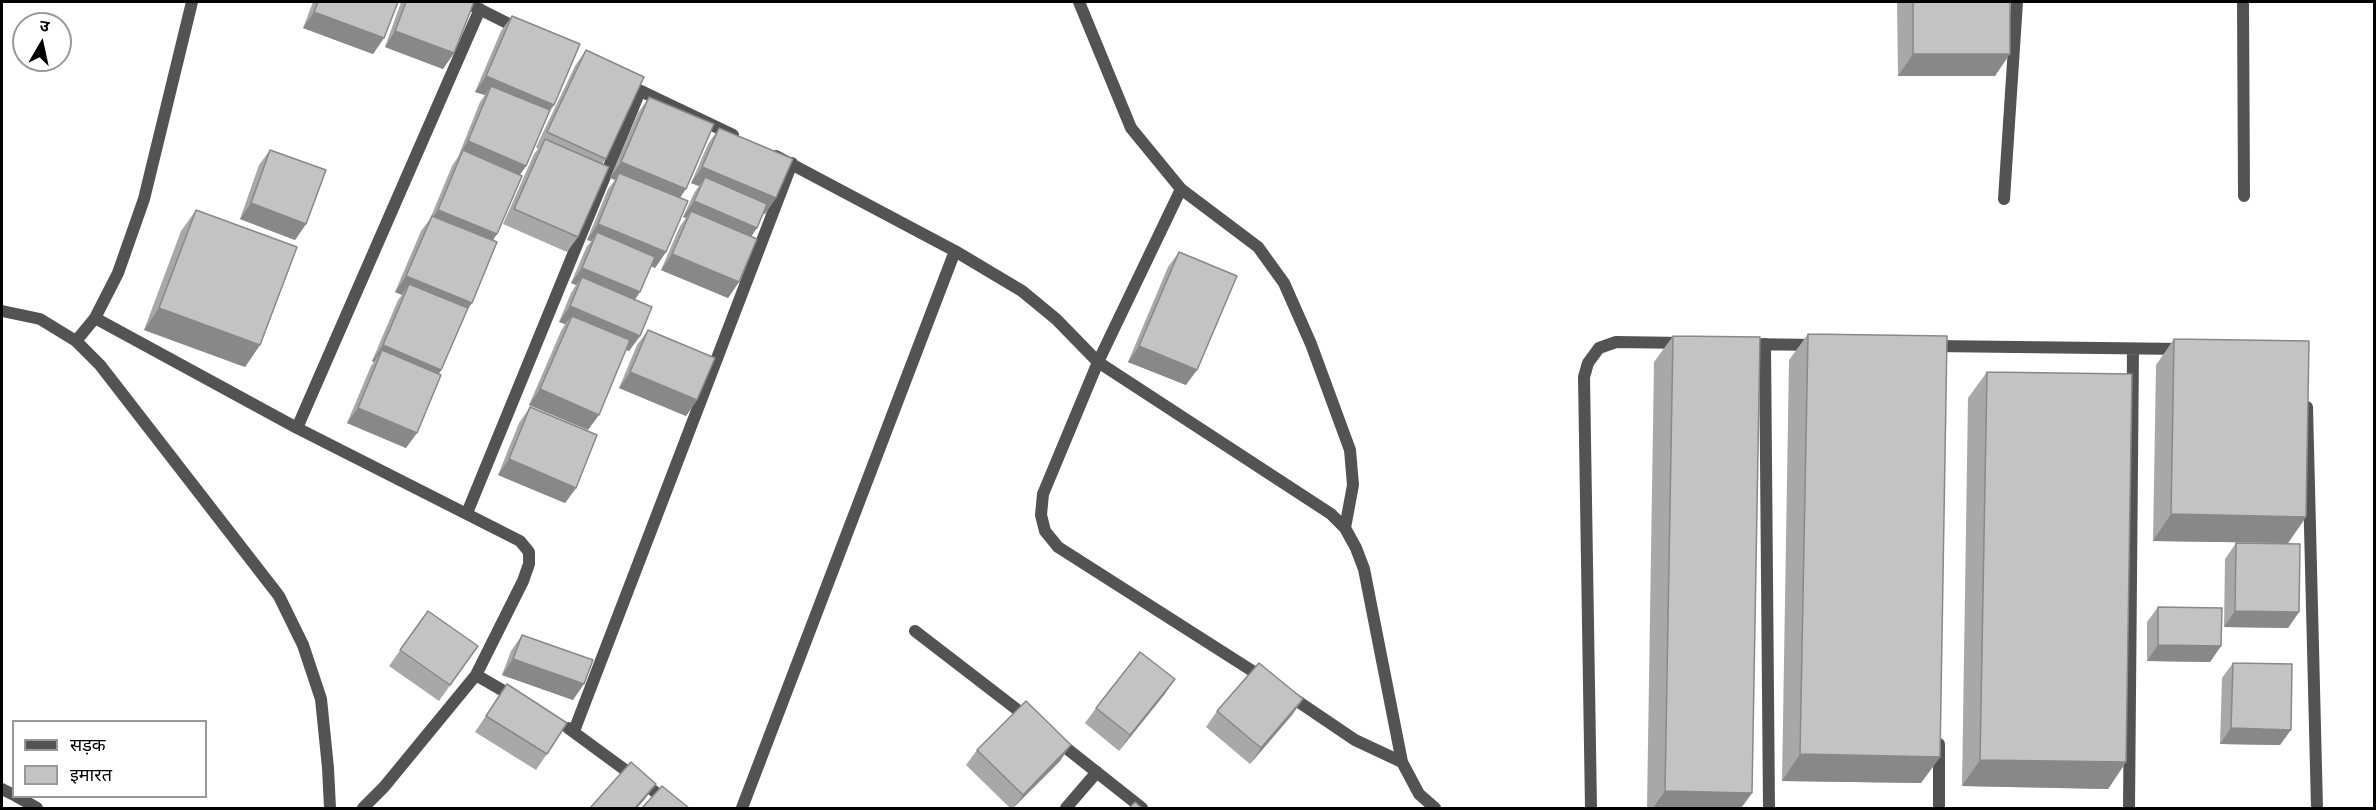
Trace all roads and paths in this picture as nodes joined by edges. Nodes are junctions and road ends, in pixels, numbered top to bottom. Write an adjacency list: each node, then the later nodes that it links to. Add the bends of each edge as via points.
1 (192, 2): 18 (street, via 144,199 118,273)
2 (465, 2): 6 (street)
3 (1079, 2): 13 (street, via 1131,128)
4 (2017, 2): 15 (street)
5 (2243, 2): 14 (street)
6 (480, 9): 7 (street); 29 (street)
7 (530, 34)
8 (610, 76): 9 (street)
9 (640, 91): 10 (street); 30 (street)
10 (741, 139)
11 (762, 149): 12 (street)
12 (792, 164): 16 (street); 37 (street)
13 (1181, 189): 27 (street); 31 (street, via 1258,247 1284,283 1350,450 1353,485)
14 (2244, 196)
15 (2004, 199)
16 (955, 251): 27 (street, via 1022,291); 45 (street)
17 (2, 311): 19 (street, via 40,319)
18 (95, 318): 19 (street); 29 (street)
19 (76, 341): 42 (street, via 99,365 279,596 303,645 321,699)
20 (1696, 343): 49 (street, via 1616,342 1599,348 1584,377)
21 (1731, 344): 22 (street)
22 (1765, 344): 23 (street); 50 (street)
23 (1824, 345)
24 (1918, 346): 25 (street, via 1942,352)
25 (2133, 349): 26 (street); 52 (street)
26 (2191, 350)
27 (1098, 362): 31 (street, via 1331,514); 38 (street, via 1043,494 1041,515 1046,531 1058,547 1355,740)
28 (2307, 395): 53 (street)
29 (297, 428): 30 (street)
30 (466, 513): 33 (street, via 520,541 529,552 524,582)
31 (1345, 528): 38 (street, via 1364,569)
32 (915, 631): 39 (street)
33 (476, 675): 34 (street); 43 (street)
34 (525, 703)
35 (554, 720): 37 (street)
36 (1940, 726): 51 (street)
37 (574, 731): 44 (street)
38 (1402, 762): 48 (street, via 1419,794)
39 (1097, 772): 46 (street); 47 (street)
40 (19, 798): 41 (street)
41 (37, 808)
42 (330, 808)
43 (363, 808)
44 (678, 808)
45 (742, 808)
46 (1066, 808)
47 (1142, 808)
48 (1435, 808)
49 (1591, 808)
50 (1769, 808)
51 (1939, 808)
52 (2129, 808)
53 (2317, 808)

